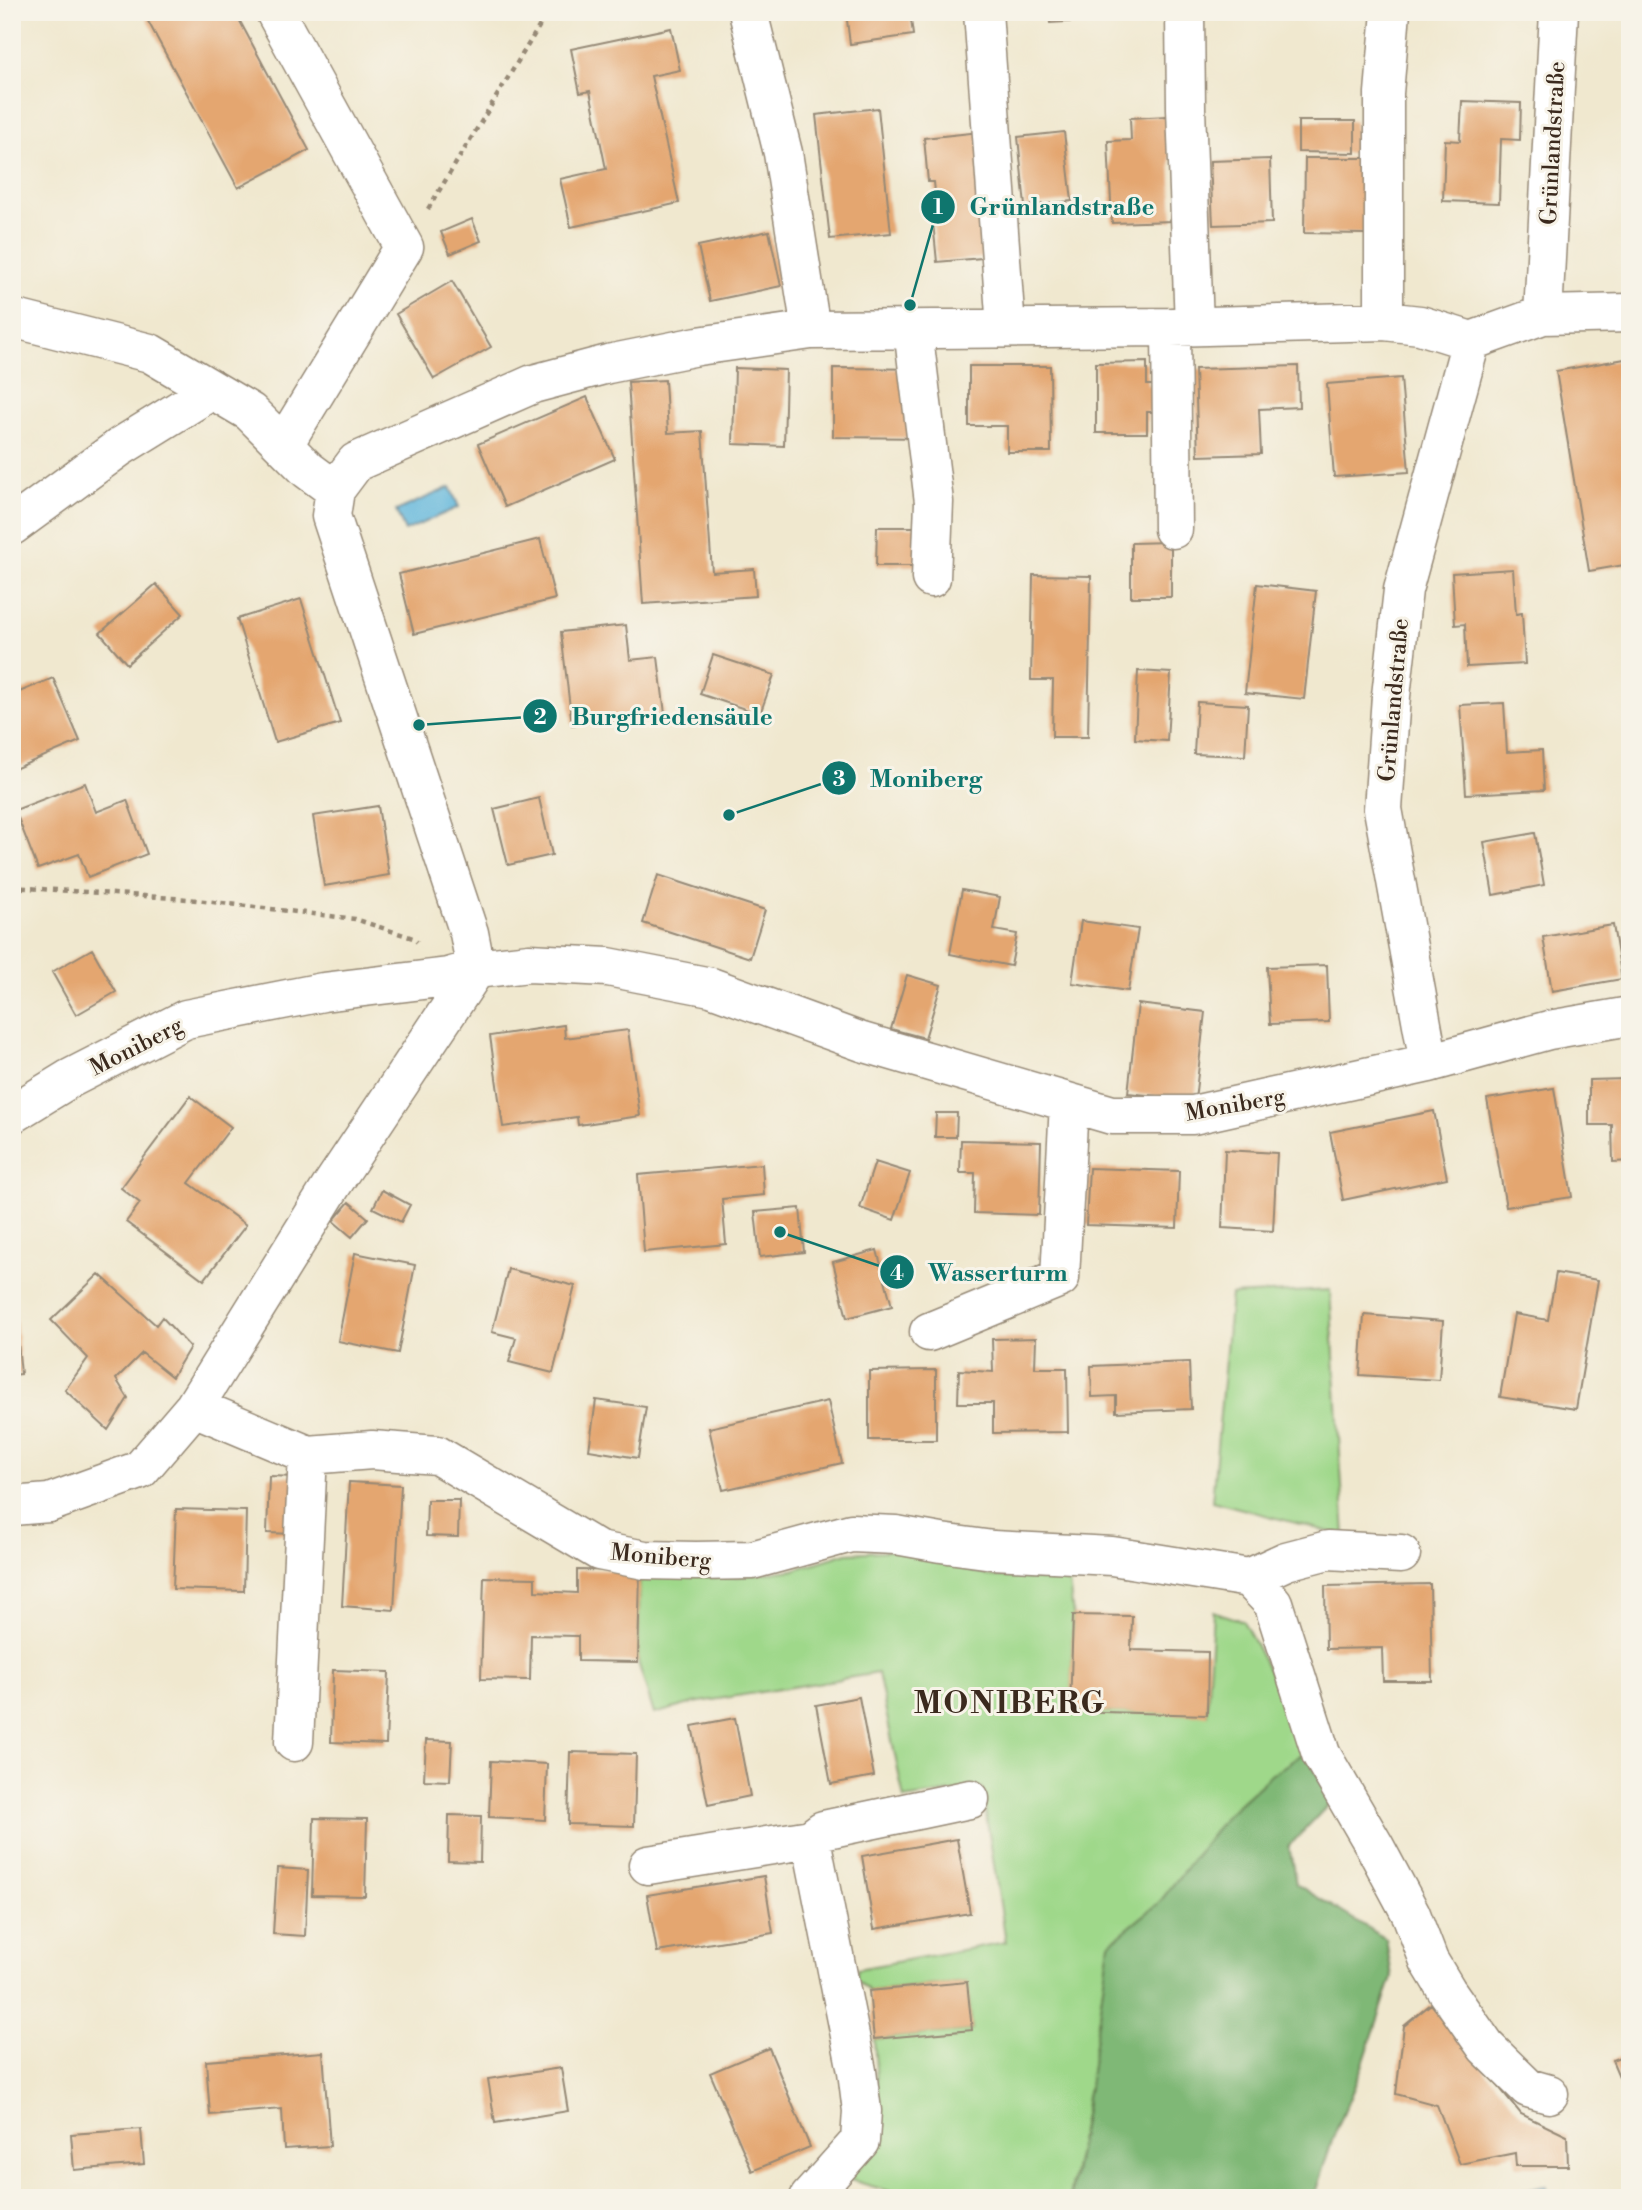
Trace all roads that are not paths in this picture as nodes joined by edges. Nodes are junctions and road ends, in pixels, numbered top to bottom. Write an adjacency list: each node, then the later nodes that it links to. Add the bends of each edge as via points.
1 (275, 12): 17 (street, via 404,247)
2 (748, 12): 14 (street, via 783,153)
3 (983, 12): 12 (street)
4 (1185, 12): 11 (street)
5 (1391, 12): 10 (street, via 1384,93)
6 (1559, 12): 8 (street, Grünlandstraße)
7 (1630, 313): 8 (street)
8 (1543, 315): 15 (street)
9 (12, 317): 16 (street, via 150,353)
10 (1384, 321): 11 (street); 15 (street, via 1420,325)
11 (1182, 327): 12 (street); 20 (street)
12 (1006, 328): 13 (street)
13 (914, 329): 14 (street); 21 (street, via 934,502)
14 (811, 330): 18 (street, via 698,346 533,384 356,462)
15 (1471, 341): 24 (street, Grünlandstraße, via 1404,590 1383,809)
16 (212, 390): 17 (street, via 250,412); 19 (street, via 120,447)
17 (284, 444): 18 (street)
18 (335, 490): 22 (street, via 331,516 469,933)
19 (12, 526)
20 (1173, 529)
21 (931, 578)
22 (462, 973): 25 (street, Moniberg, via 529,963 608,967 711,987 862,1042); 26 (street, Moniberg, via 323,992 186,1019); 28 (street)
23 (1630, 1016): 24 (street, Moniberg, via 1549,1030)
24 (1429, 1063): 25 (street, Moniberg, via 1193,1115 1112,1115)
25 (1069, 1103): 27 (street, via 1068,1285)
26 (12, 1114)
27 (929, 1332)
28 (194, 1407): 29 (street, Moniberg); 30 (street, via 141,1470 49,1503)
29 (308, 1455): 32 (street, Moniberg, via 372,1450 437,1455 598,1551 645,1560 752,1560 851,1533 993,1550 1112,1556); 33 (street)
30 (12, 1506)
31 (1401, 1554): 32 (street, via 1328,1550 1286,1561)
32 (1249, 1578): 37 (street, via 1273,1603 1321,1754 1411,1914 1429,1961 1486,2047 1528,2088)
33 (293, 1742)
34 (970, 1799): 35 (street, via 823,1830)
35 (811, 1839): 36 (street); 38 (street, via 862,2111 860,2141)
36 (648, 1865)
37 (1549, 2094)
38 (809, 2198)

